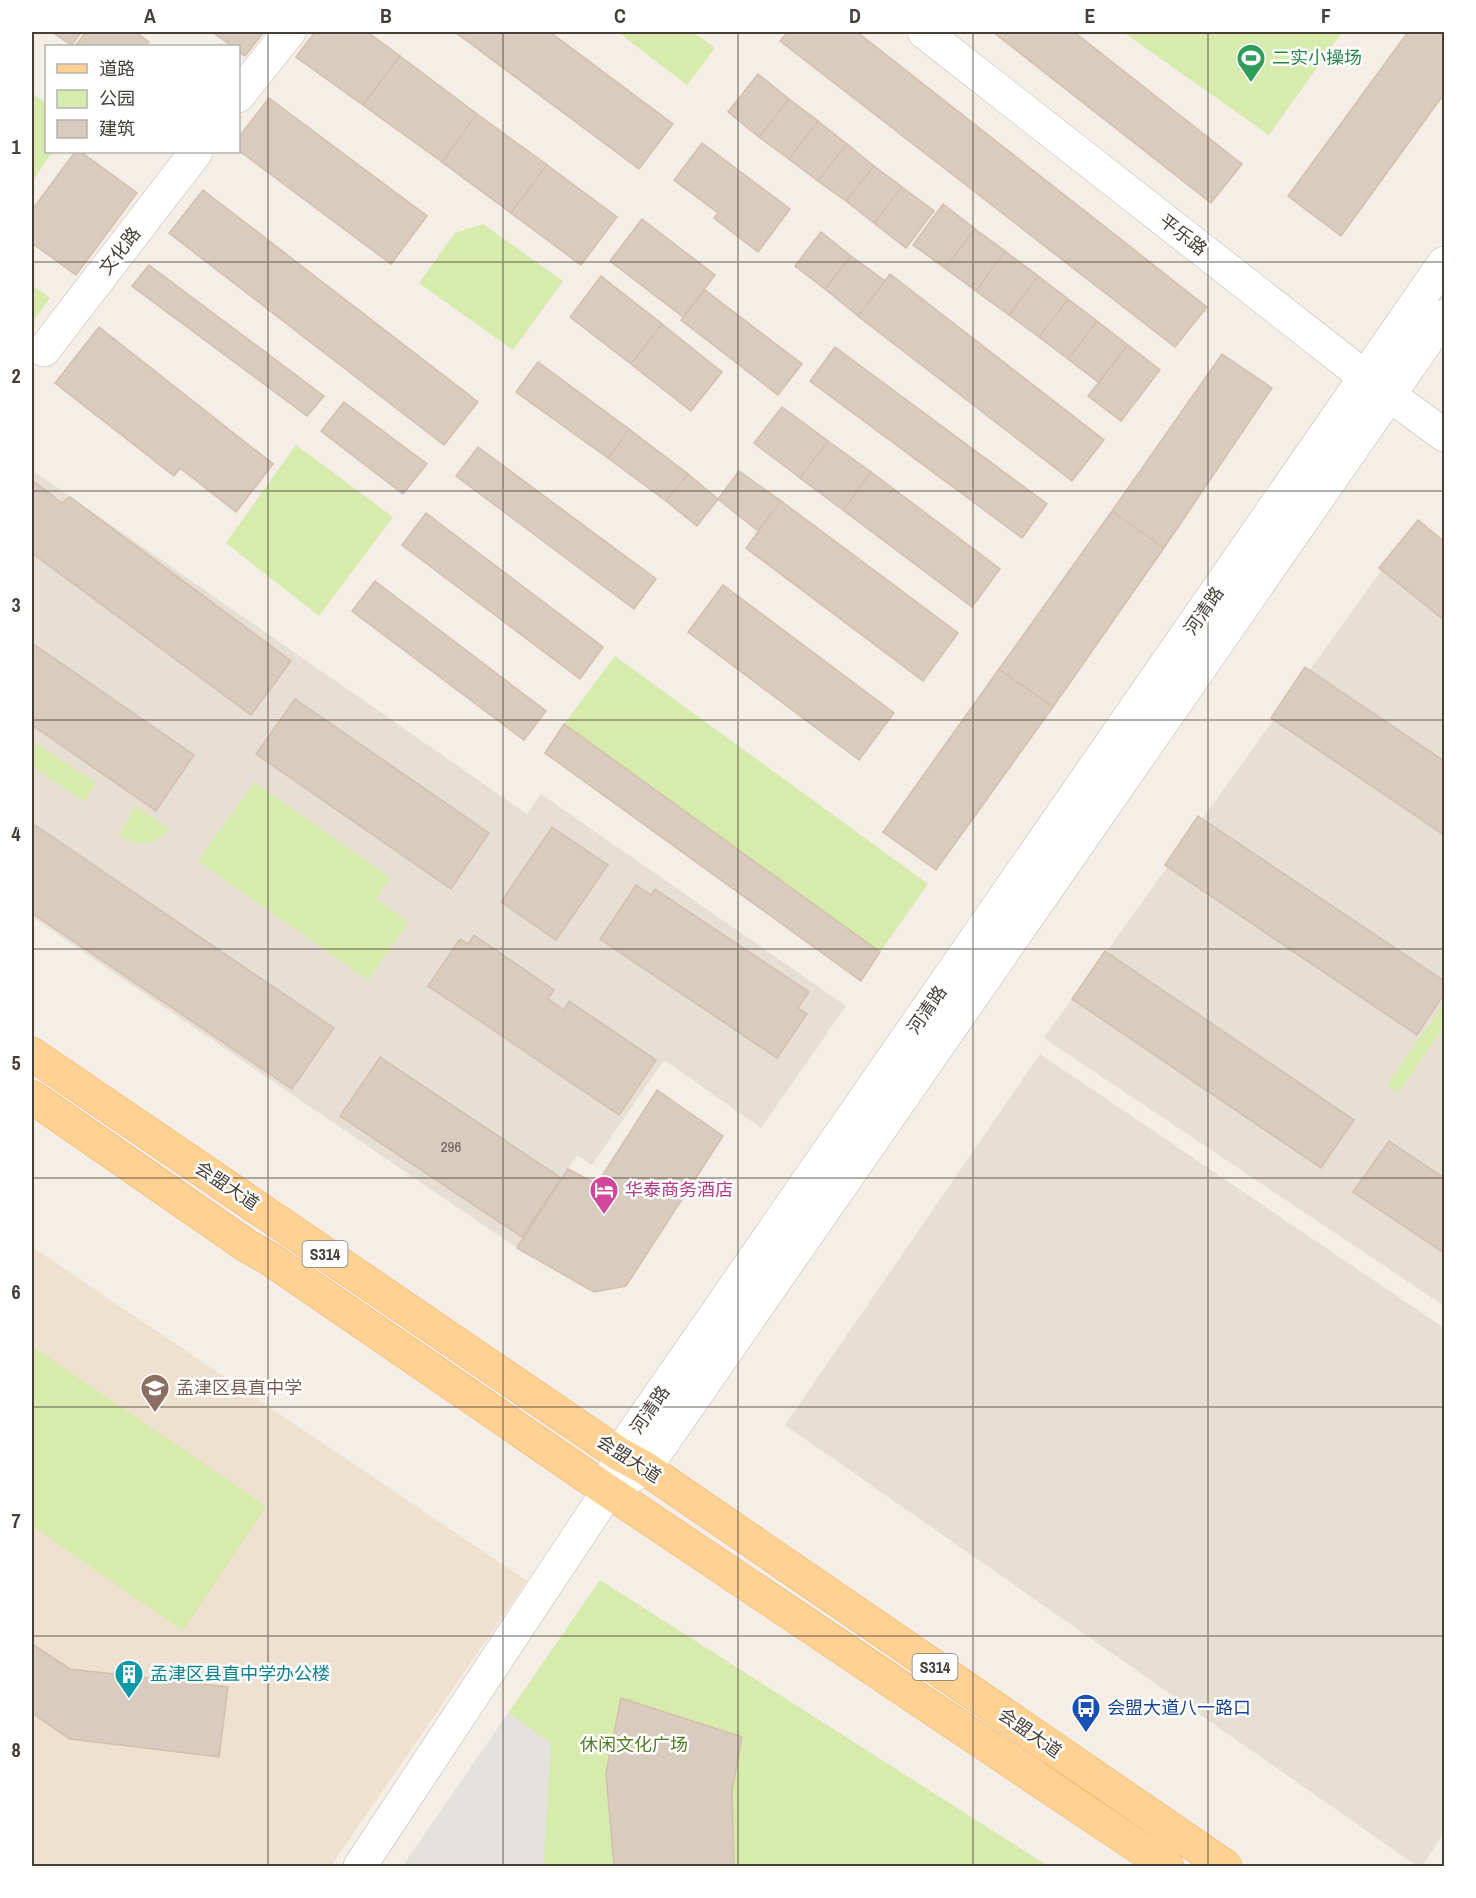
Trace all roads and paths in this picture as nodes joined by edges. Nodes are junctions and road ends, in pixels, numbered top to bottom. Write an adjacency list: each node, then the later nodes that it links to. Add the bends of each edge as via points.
1 (289, 32): 3 (street)
2 (924, 32): 8 (street, 平乐路)
3 (240, 93)
4 (195, 153): 7 (street, 文化路)
5 (1444, 263): 8 (street, 河清路)
6 (1444, 316): 8 (street, 河清路)
7 (44, 350)
8 (1377, 386): 9 (street, 平乐路); 12 (street, 河清路)
9 (1444, 435)
10 (32, 1054): 12 (main road, 会盟大道 / S314)
11 (32, 1097): 13 (main road, 会盟大道 / S314)
12 (632, 1461): 13 (street, 河清路); 16 (main road, 会盟大道 / S314)
13 (608, 1491): 14 (street); 15 (main road, 会盟大道 / S314)
14 (360, 1866)
15 (1167, 1866)
16 (1225, 1866)

